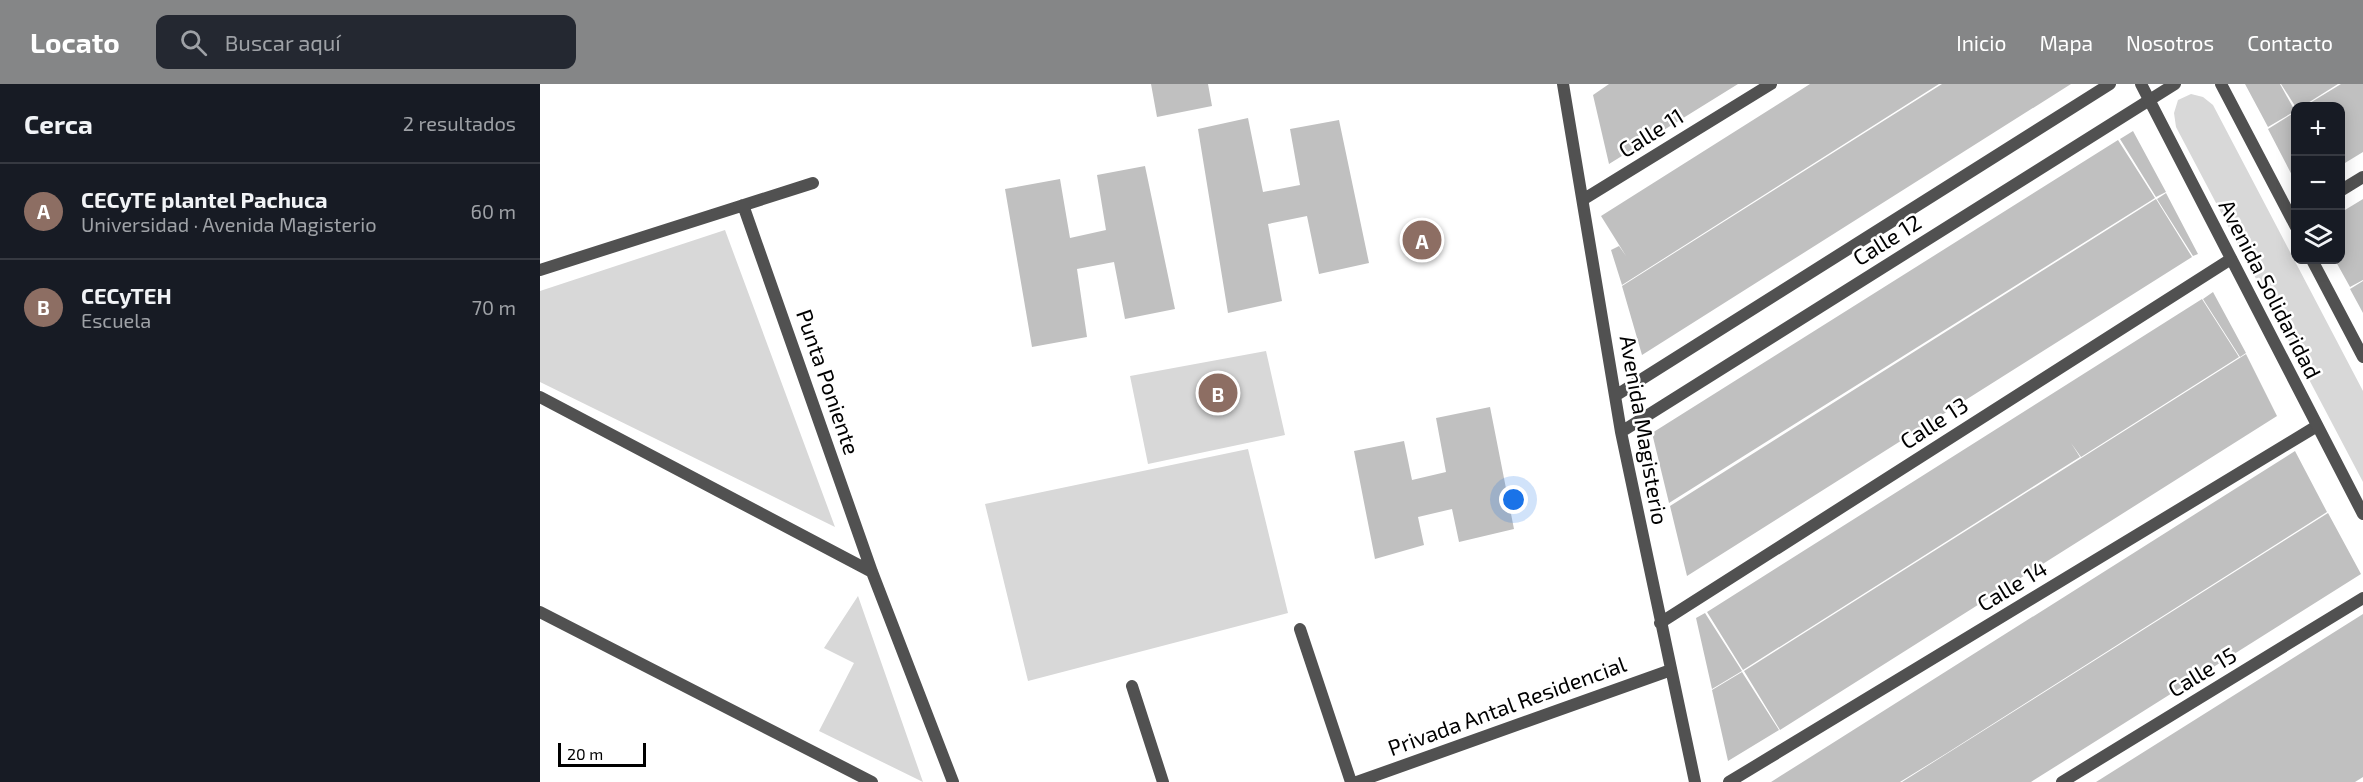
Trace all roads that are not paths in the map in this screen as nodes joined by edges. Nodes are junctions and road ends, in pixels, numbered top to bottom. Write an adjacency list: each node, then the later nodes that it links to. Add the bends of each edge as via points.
1 (1563, 84): 11 (street, Avenida Magisterio)
2 (1771, 84): 11 (street, Calle 11)
3 (2110, 84): 18 (street, Calle 12)
4 (2140, 84): 7 (street, Avenida Solidaridad)
5 (2175, 84): 7 (street, Calle 12)
6 (2221, 84): 13 (street)
7 (2149, 100): 14 (street, Avenida Solidaridad); 21 (street, Calle 12)
8 (2363, 177): 10 (street)
9 (813, 183): 12 (street)
10 (2345, 188)
11 (1584, 199): 18 (street, Avenida Magisterio)
12 (744, 205): 16 (street); 23 (street, Punta Poniente)
13 (2291, 216)
14 (2231, 259): 20 (street, Avenida Solidaridad); 26 (street, Calle 13)
15 (2314, 264): 17 (street)
16 (540, 270)
17 (2363, 357)
18 (1615, 396): 21 (street, Avenida Magisterio)
19 (540, 397): 23 (street)
20 (2317, 426): 22 (street, Avenida Solidaridad); 36 (street, Calle 14)
21 (1621, 432): 26 (street, Avenida Magisterio)
22 (2363, 514)
23 (872, 572): 31 (street, Punta Poniente)
24 (2363, 598): 37 (street, Calle 15)
25 (540, 612): 30 (street)
26 (1660, 623): 28 (street, Avenida Magisterio)
27 (1300, 629): 33 (street)
28 (1671, 670): 34 (street, Privada Antal Residencial); 35 (street, Avenida Magisterio)
29 (1132, 686): 32 (street)
30 (872, 782)
31 (953, 782)
32 (1164, 782)
33 (1351, 782)
34 (1357, 782)
35 (1695, 782)
36 (1729, 782)
37 (2062, 782)

